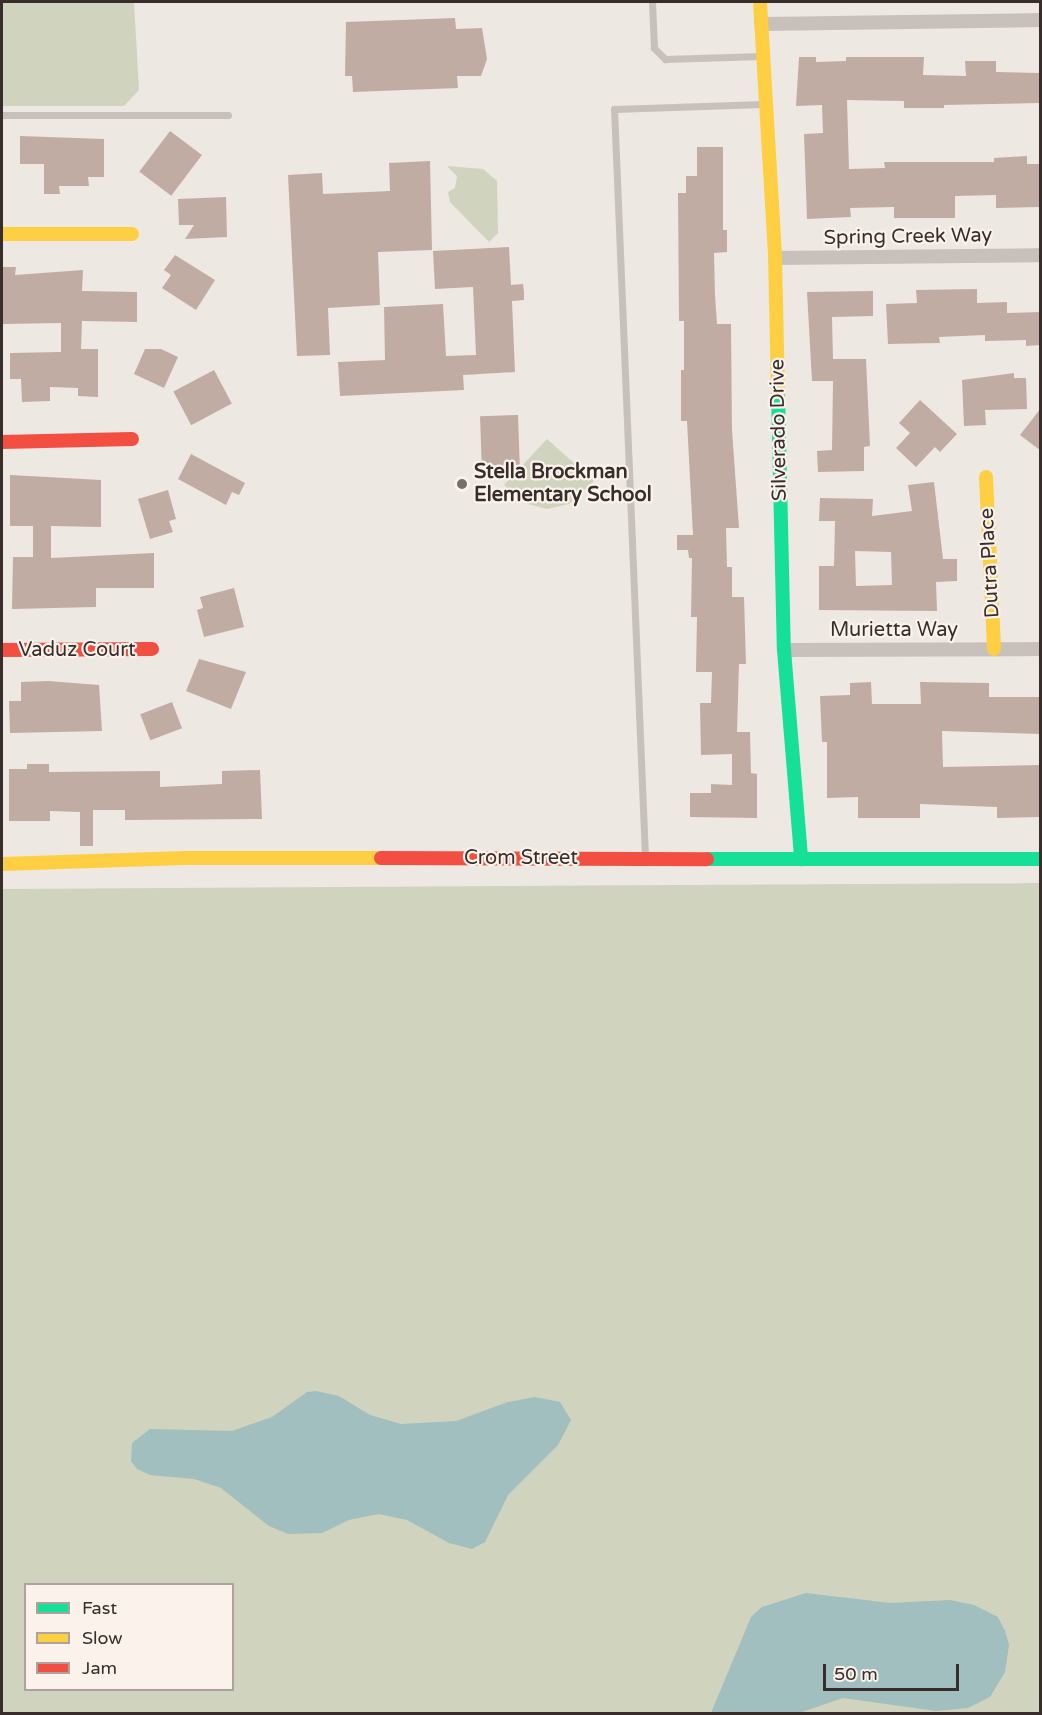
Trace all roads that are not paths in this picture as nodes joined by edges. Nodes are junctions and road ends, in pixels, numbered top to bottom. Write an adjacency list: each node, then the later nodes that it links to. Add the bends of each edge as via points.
1 (652, 2): 5 (lane, via 654,48 665,60)
2 (760, 2): 4 (street, Silverado Drive)
3 (1041, 20): 4 (street)
4 (761, 24): 5 (street, Silverado Drive)
5 (763, 56): 6 (street, Silverado Drive)
6 (766, 104): 12 (street, Silverado Drive); 21 (lane, via 614,109)
7 (2, 115): 8 (lane)
8 (228, 115)
9 (2, 234): 10 (street)
10 (132, 234)
11 (1041, 255): 12 (street, Spring Creek Way)
12 (775, 258): 20 (street, Silverado Drive)
13 (132, 440): 14 (street)
14 (2, 442)
15 (986, 477): 17 (street, Dutra Place)
16 (152, 649): 19 (street, Vaduz Court)
17 (994, 649): 18 (street, Murietta Way); 20 (street, Murietta Way)
18 (1041, 649)
19 (2, 650)
20 (784, 650): 22 (street, Silverado Drive)
21 (645, 858): 22 (street, Crom Street); 24 (street, Crom Street, via 184,858)
22 (801, 859): 23 (street, Crom Street)
23 (1041, 859)
24 (2, 864)

